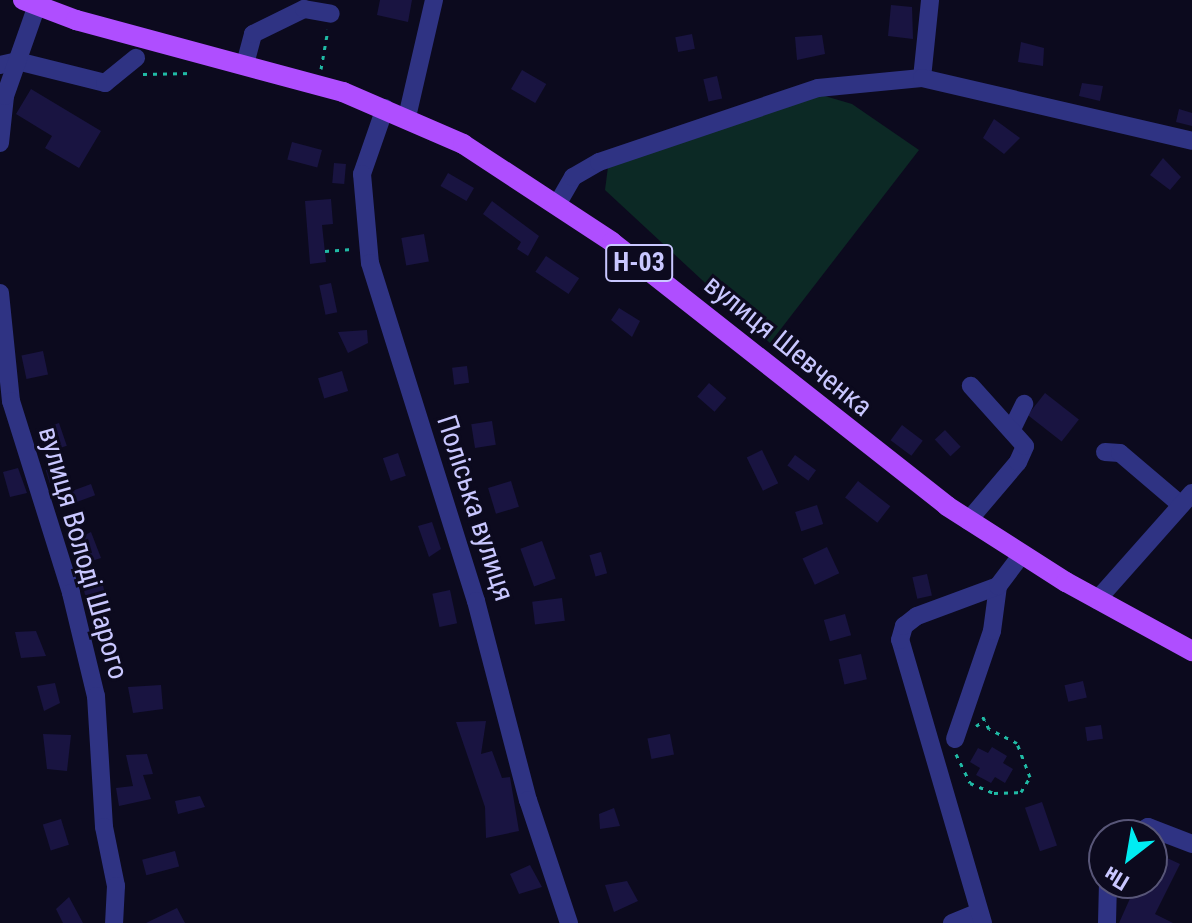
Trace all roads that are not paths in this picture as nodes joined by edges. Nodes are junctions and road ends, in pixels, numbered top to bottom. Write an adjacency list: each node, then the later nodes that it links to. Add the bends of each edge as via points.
1 (434, 0): 10 (street)
2 (930, 0): 8 (street)
3 (30, 3): 5 (street); 6 (main road, вулиця Шевченка / Н-03)
4 (331, 14): 6 (street, via 304,9 253,34)
5 (9, 63): 7 (street, via 105,83); 12 (street)
6 (245, 64): 9 (main road, вулиця Шевченка / Н-03)
7 (137, 66)
8 (922, 78): 11 (street); 13 (street, via 818,88 599,162 573,177)
9 (385, 108): 10 (main road, вулиця Шевченка / Н-03); 32 (street, Поліська вулиця, via 362,174 368,248 509,715 528,800)
10 (407, 117): 13 (main road, вулиця Шевченка / Н-03, via 463,144)
11 (1192, 141)
12 (0, 143)
13 (558, 203): 21 (main road, вулиця Шевченка / Н-03)
14 (0, 293): 16 (street, вулиця Володі Шарого)
15 (971, 386): 18 (street)
16 (5, 398): 31 (street, вулиця Володі Шарого, via 71,593 96,696 104,827 116,886)
17 (1024, 404): 18 (street)
18 (1012, 429): 21 (street, via 1025,446 1018,462)
19 (1105, 452): 20 (street, via 1120,453)
20 (1187, 499): 24 (street)
21 (968, 521): 22 (main road, вулиця Шевченка / Н-03)
22 (1021, 555): 23 (street); 24 (main road, вулиця Шевченка / Н-03)
23 (998, 586): 26 (street, via 992,631); 30 (street, via 917,616 904,626 900,640)
24 (1097, 600): 25 (main road, вулиця Шевченка / Н-03)
25 (1192, 651)
26 (955, 739)
27 (1168, 835): 28 (street)
28 (1192, 844)
29 (1108, 899): 34 (street)
30 (981, 917): 33 (street)
31 (114, 923)
32 (569, 923)
33 (952, 923)
34 (1107, 923)

